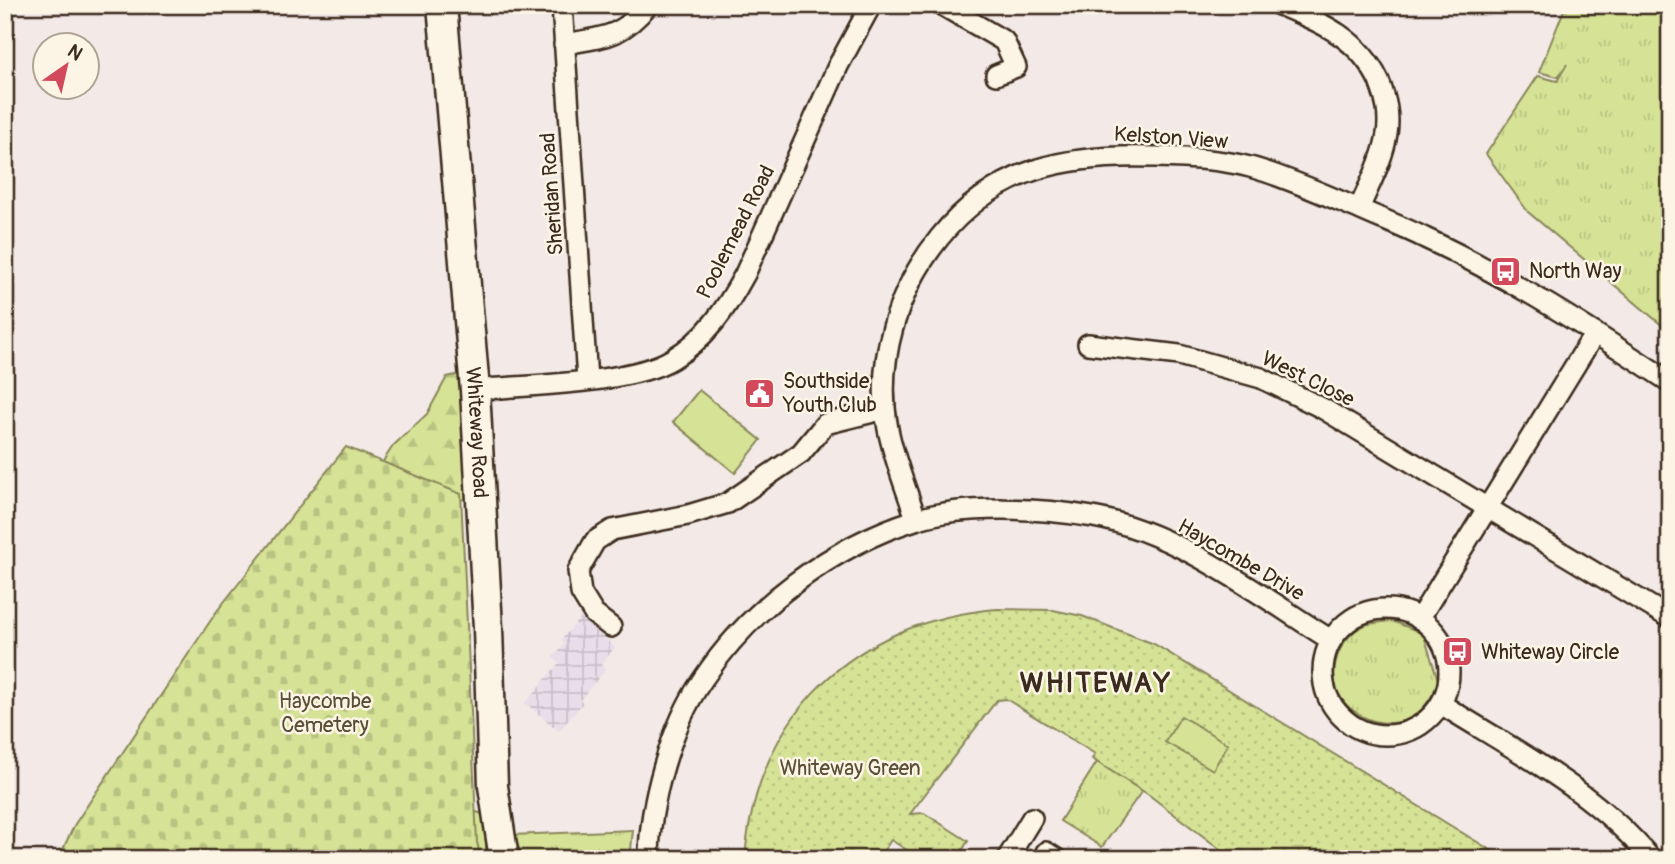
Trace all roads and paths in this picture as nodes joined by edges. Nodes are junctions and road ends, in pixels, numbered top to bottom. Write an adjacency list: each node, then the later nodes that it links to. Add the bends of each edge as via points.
1 (442, 5): 14 (street, Whiteway Road)
2 (562, 5): 7 (street, Sheridan Road)
3 (648, 5): 7 (street, via 633,23 608,36)
4 (871, 5): 12 (street, Poolemead Road, via 838,66 745,274 716,322 670,360 642,372)
5 (942, 5): 8 (street, via 1004,41 1016,67)
6 (1279, 5): 9 (street, via 1332,29 1355,46 1372,66 1383,92 1389,113 1387,134)
7 (564, 44): 12 (street, Sheridan Road)
8 (996, 75)
9 (1359, 209): 10 (street, Kelston View, via 1492,272); 15 (street, Kelston View, via 1249,167 1192,158 1101,157 1035,169 989,192 962,214 919,267 890,337)
10 (1595, 333): 13 (street, Kelston View); 16 (street)
11 (1088, 344): 16 (street, West Close, via 1179,355 1261,378 1322,408)
12 (587, 380): 14 (street, Poolemead Road)
13 (1670, 382)
14 (475, 390): 24 (street, Whiteway Road, via 493,786)
15 (886, 410): 17 (street, Kelston View); 20 (street, via 825,424 794,459 728,503 612,530 595,541 578,571 581,593 594,614)
16 (1489, 507): 18 (street, West Close); 19 (street)
17 (916, 519): 21 (street, Haycombe Drive, via 967,511 1033,510 1094,517 1198,558); 25 (street, Haycombe Drive, via 831,558 781,593 702,679 674,738 656,793)
18 (1670, 618)
19 (1419, 619): 21 (street, via 1397,610 1364,613 1345,624); 22 (street, via 1438,638 1447,657 1448,682)
20 (611, 627)
21 (1331, 640): 22 (street, via 1324,660 1324,684 1338,714 1354,727 1383,736 1408,732)
22 (1441, 704): 27 (street, via 1601,807)
23 (1032, 818): 26 (street)
24 (504, 859)
25 (649, 859)
26 (1007, 859)
27 (1651, 859)

